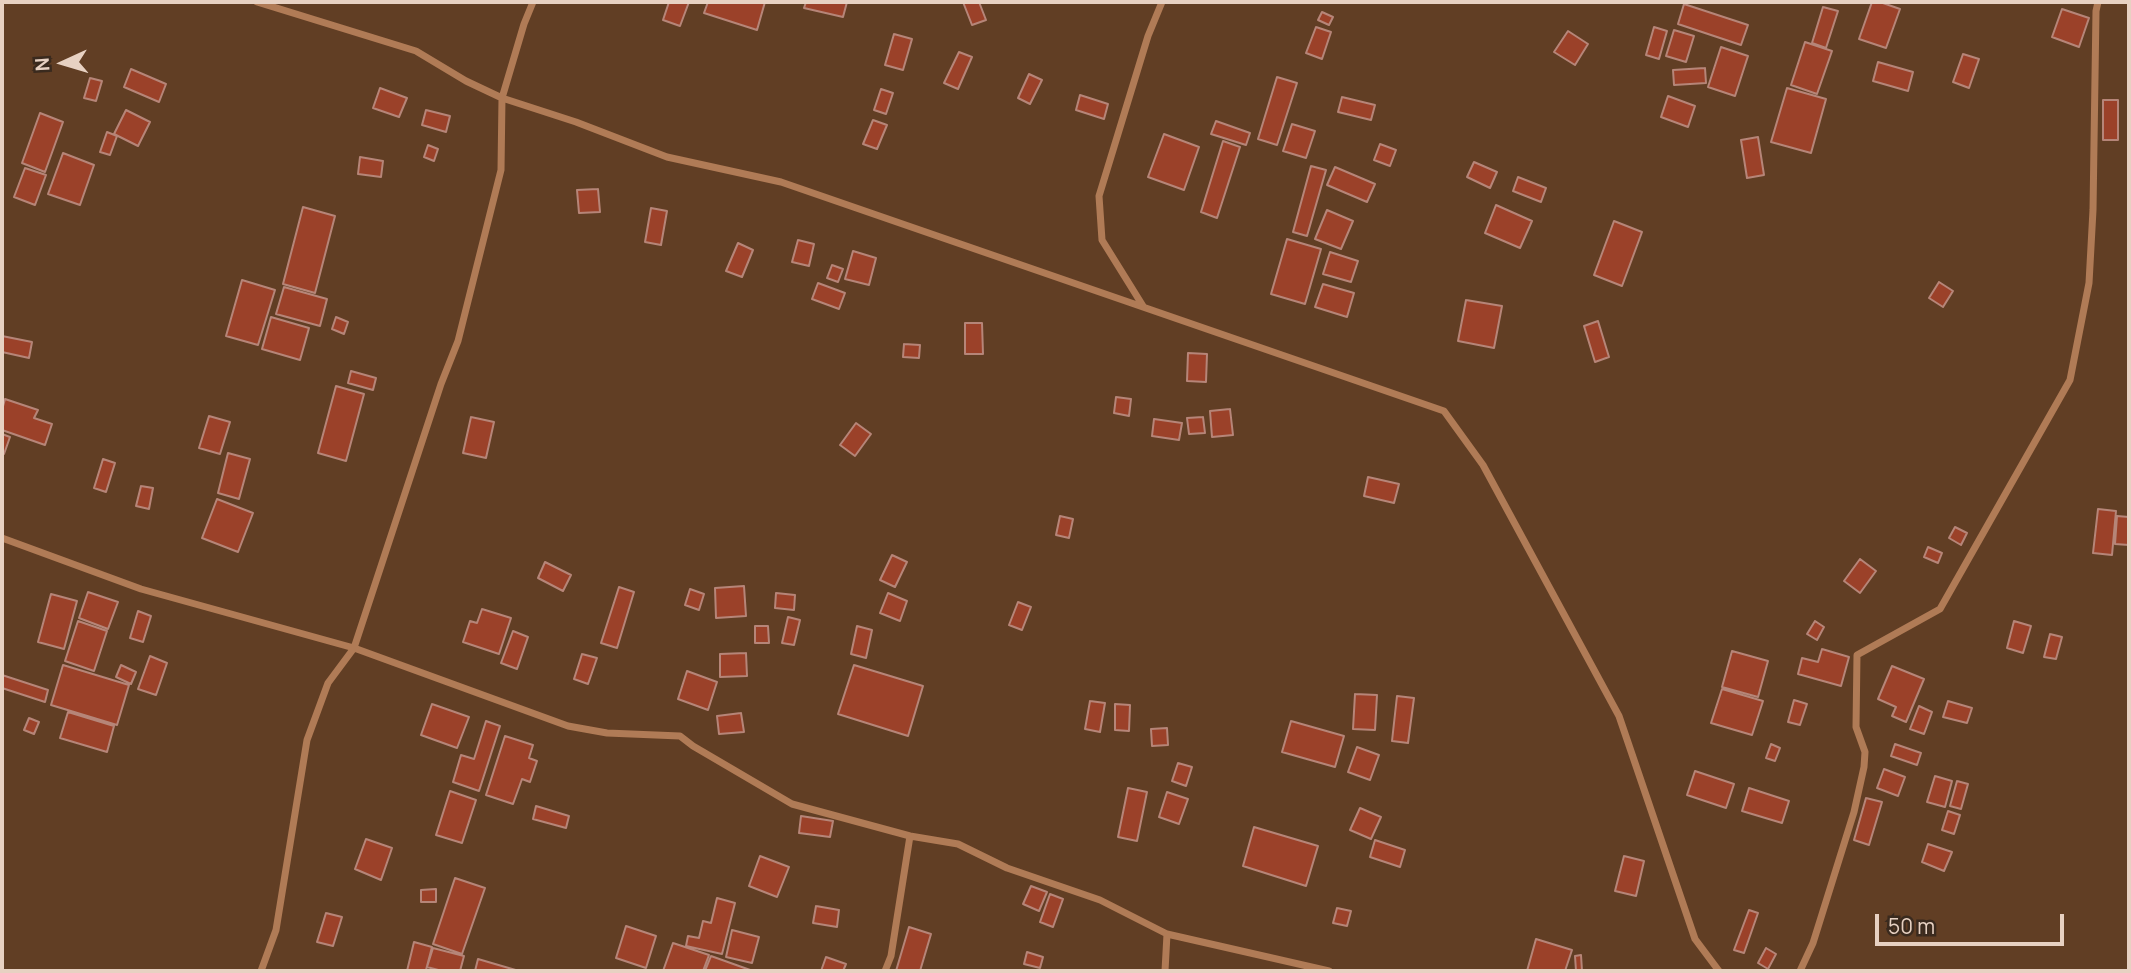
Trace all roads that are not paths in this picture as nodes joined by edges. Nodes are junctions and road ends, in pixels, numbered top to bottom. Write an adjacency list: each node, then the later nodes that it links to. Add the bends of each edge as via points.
1 (257, 2): 5 (street, via 416,51)
2 (533, 2): 5 (street)
3 (1162, 2): 6 (street, via 1099,196 1102,240)
4 (2098, 2): 16 (street, via 2089,283 2070,380 1940,609 1857,655 1856,727 1865,752 1864,767 1813,943)
5 (502, 99): 6 (street, via 667,157 781,183); 8 (street, via 502,170 458,341)
6 (1143, 307): 15 (street, via 1444,411 1483,465 1619,716 1695,939)
7 (2, 538): 8 (street, via 141,589)
8 (354, 648): 9 (street, via 568,726 607,733 680,736 792,804); 11 (street, via 328,683 307,740 276,930)
9 (910, 836): 10 (street, via 958,844 1007,868 1100,900); 12 (street)
10 (1167, 934): 13 (street); 14 (street)
11 (261, 971)
12 (885, 971)
13 (1165, 971)
14 (1329, 971)
15 (1719, 971)
16 (1800, 971)

